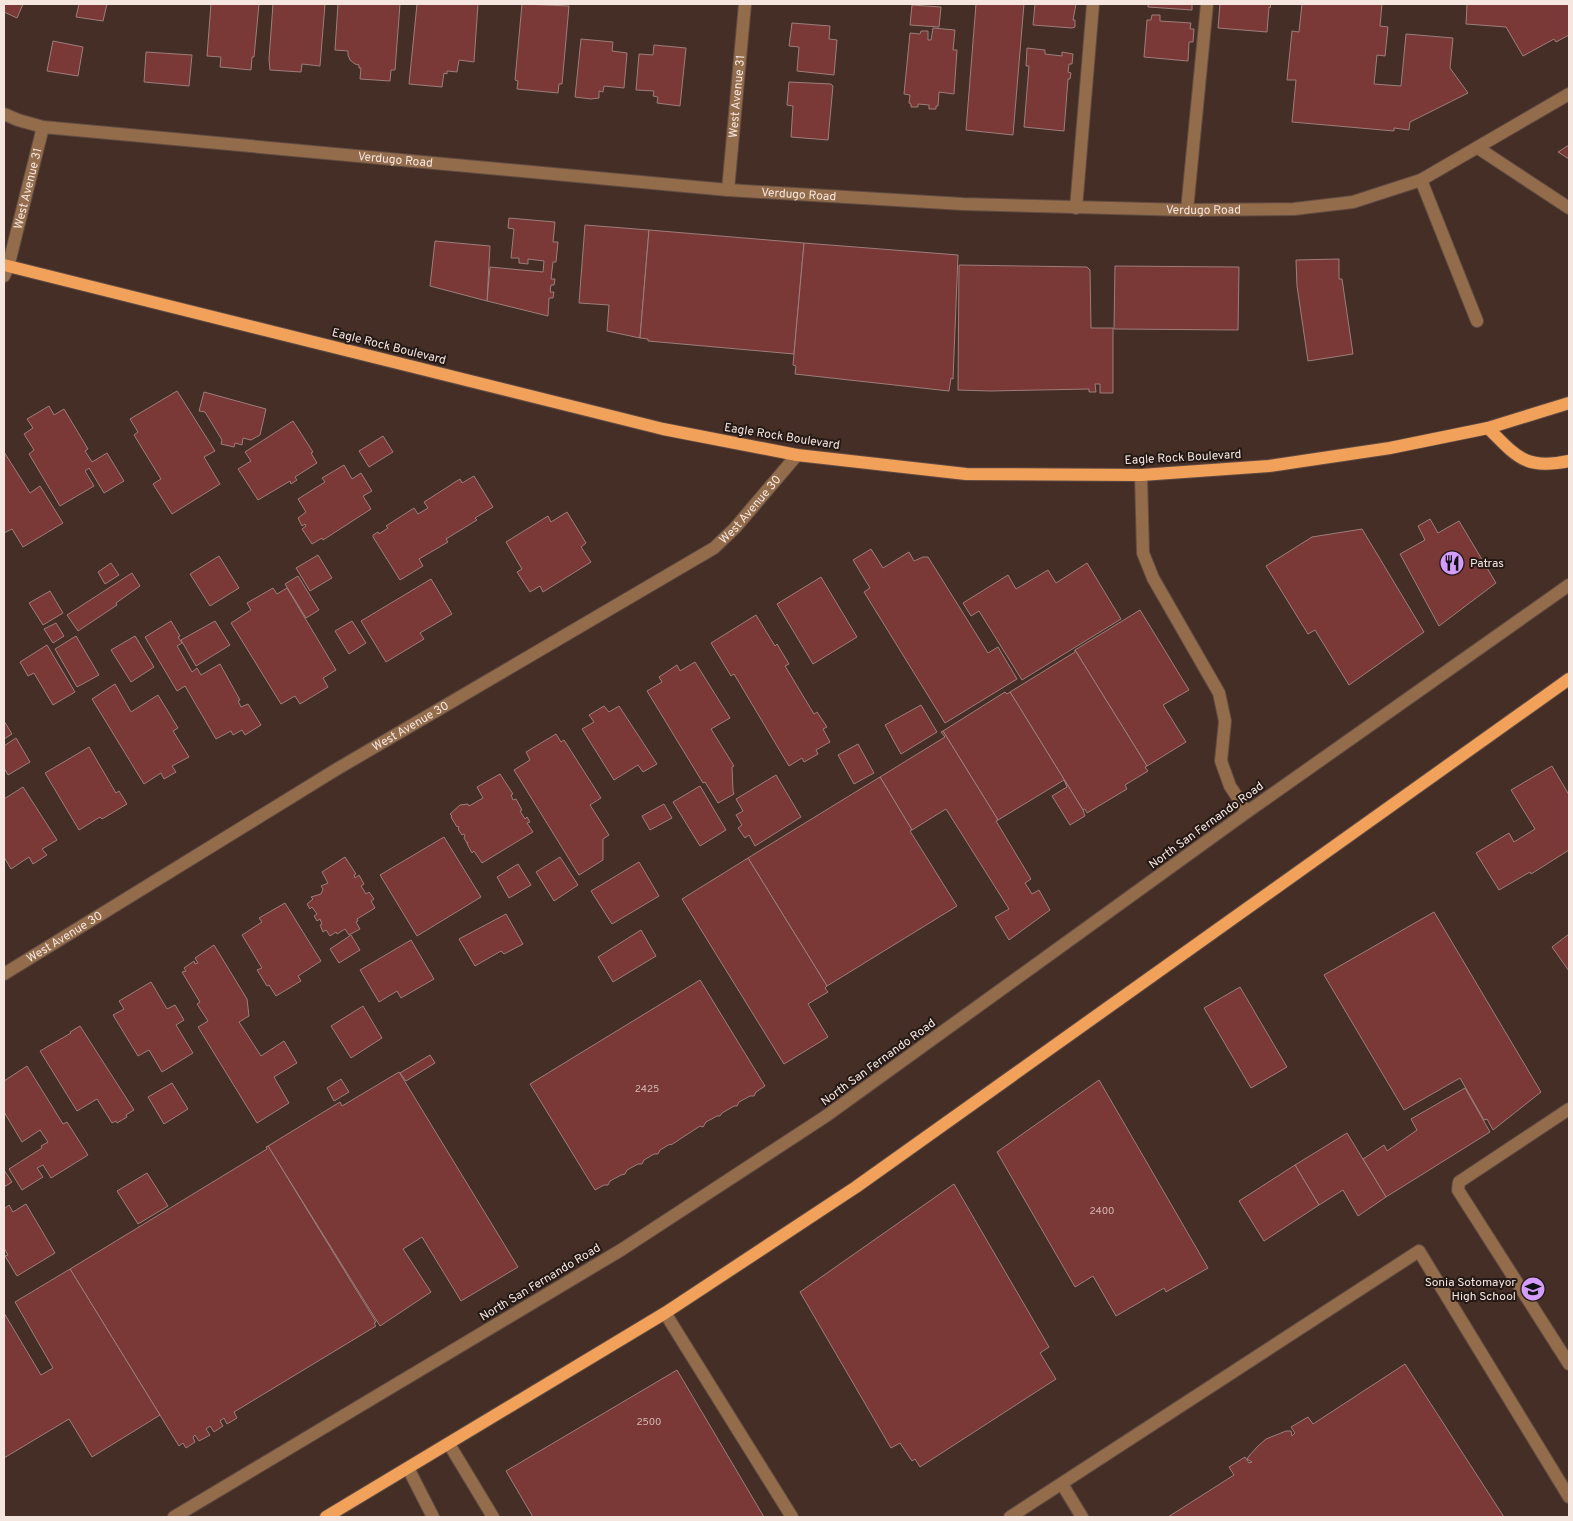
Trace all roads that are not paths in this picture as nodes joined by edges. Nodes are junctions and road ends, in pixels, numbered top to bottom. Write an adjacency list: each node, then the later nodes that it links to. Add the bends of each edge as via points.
1 (745, 4): 9 (street, West Avenue 31)
2 (1093, 4): 10 (street)
3 (1207, 4): 12 (street)
4 (1569, 94): 7 (street)
5 (4, 114): 6 (street, Verdugo Road)
6 (42, 127): 9 (street, Verdugo Road); 13 (street, West Avenue 31)
7 (1478, 148): 8 (street, Verdugo Road); 11 (street)
8 (1421, 180): 12 (street, Verdugo Road, via 1353,202 1294,209); 14 (street)
9 (728, 190): 10 (street, Verdugo Road)
10 (1076, 208): 12 (street, Verdugo Road)
11 (1569, 208)
12 (1187, 210)
13 (5, 269): 17 (main road, Eagle Rock Boulevard, via 663,429)
14 (1477, 321)
15 (1569, 403): 16 (main road, Eagle Rock Boulevard)
16 (1488, 428): 18 (main road, via 1514,454 1533,464); 19 (main road, Eagle Rock Boulevard, via 1390,448 1268,466)
17 (796, 454): 19 (main road, Eagle Rock Boulevard, via 966,474); 23 (street, West Avenue 30, via 735,528 714,548 338,769)
18 (1569, 461)
19 (1141, 474): 22 (street, via 1143,553 1153,578 1219,693 1224,721 1221,761 1230,786)
20 (1569, 586): 22 (street, North San Fernando Road)
21 (1569, 680): 25 (main road, via 856,1188)
22 (1247, 812): 31 (street, North San Fernando Road, via 818,1122 620,1250)
23 (4, 974)
24 (1569, 1109): 26 (street, via 1459,1182 1458,1190)
25 (665, 1313): 27 (main road); 35 (street)
26 (1569, 1364)
27 (449, 1444): 28 (main road); 34 (street)
28 (408, 1468): 32 (main road); 33 (street)
29 (1062, 1484): 30 (street, via 1419,1251); 36 (street); 37 (street)
30 (1569, 1496)
31 (174, 1517)
32 (326, 1517)
33 (433, 1517)
34 (493, 1517)
35 (792, 1517)
36 (1010, 1517)
37 (1082, 1517)

